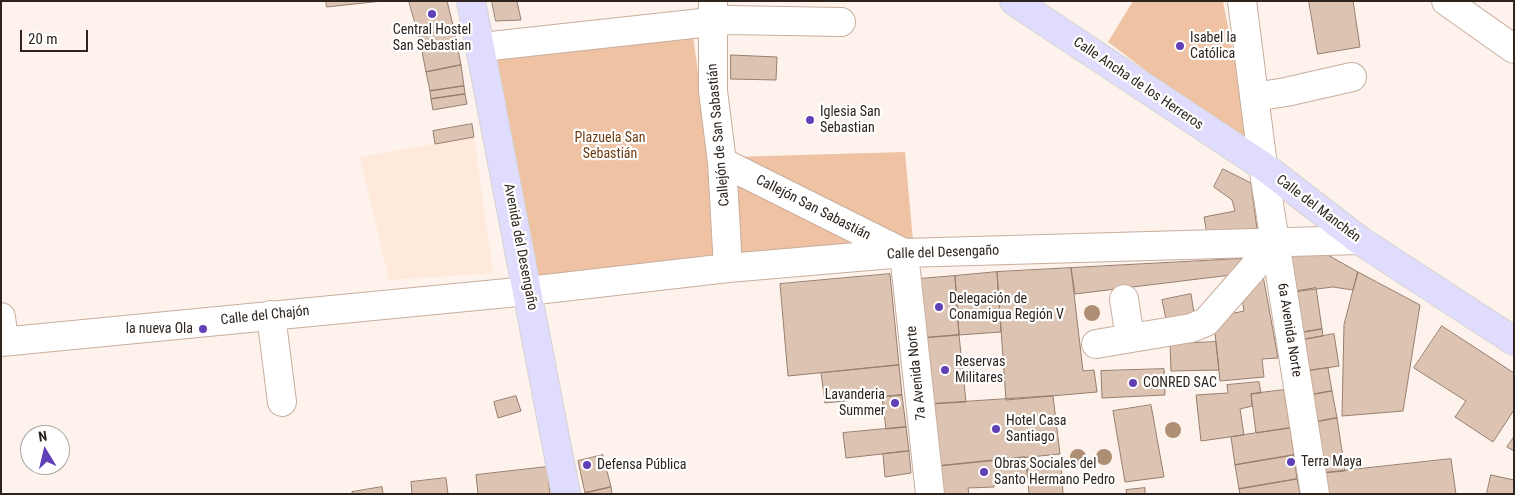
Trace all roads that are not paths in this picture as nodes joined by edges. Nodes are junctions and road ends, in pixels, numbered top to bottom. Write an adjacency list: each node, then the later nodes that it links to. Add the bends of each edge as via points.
1 (471, 1): 8 (main road, Avenida del Desengaño)
2 (1014, 1): 12 (main road, Calle Ancha de los Herreros)
3 (1242, 1): 10 (street, Calle del Manchén)
4 (1446, 1): 7 (street)
5 (713, 11): 6 (street, via 729,20); 8 (street); 11 (street, Callejón de San Sabastián, via 713,91)
6 (841, 22)
7 (1511, 41)
8 (482, 47): 17 (main road, Avenida del Desengaño)
9 (1352, 77): 10 (street)
10 (1254, 97): 12 (street, Calle del Manchén)
11 (722, 162): 15 (street, Callejón San Sabastián); 16 (street, Callejón de San Sabastián)
12 (1263, 166): 13 (main road, Calle del Manchén); 14 (street, 6a Avenida Norte)
13 (1359, 240): 14 (street, Calle del Desengaño); 22 (main road, Calle del Manchén)
14 (1276, 242): 15 (street, Calle del Desengaño); 21 (street, via 1206,322 1191,328); 27 (street, 6a Avenida Norte)
15 (904, 253): 16 (street, Calle del Desengaño); 26 (street, 7a Avenida Norte)
16 (728, 268): 17 (street, Calle del Desengaño)
17 (528, 291): 19 (street, Calle del Chajón); 25 (main road, Avenida del Desengaño)
18 (1124, 299): 21 (street)
19 (271, 316): 20 (street, Calle del Chajón); 24 (street)
20 (2, 333)
21 (1130, 338): 23 (street)
22 (1514, 341)
23 (1096, 344)
24 (282, 402)
25 (566, 494)
26 (930, 494)
27 (1315, 494)

